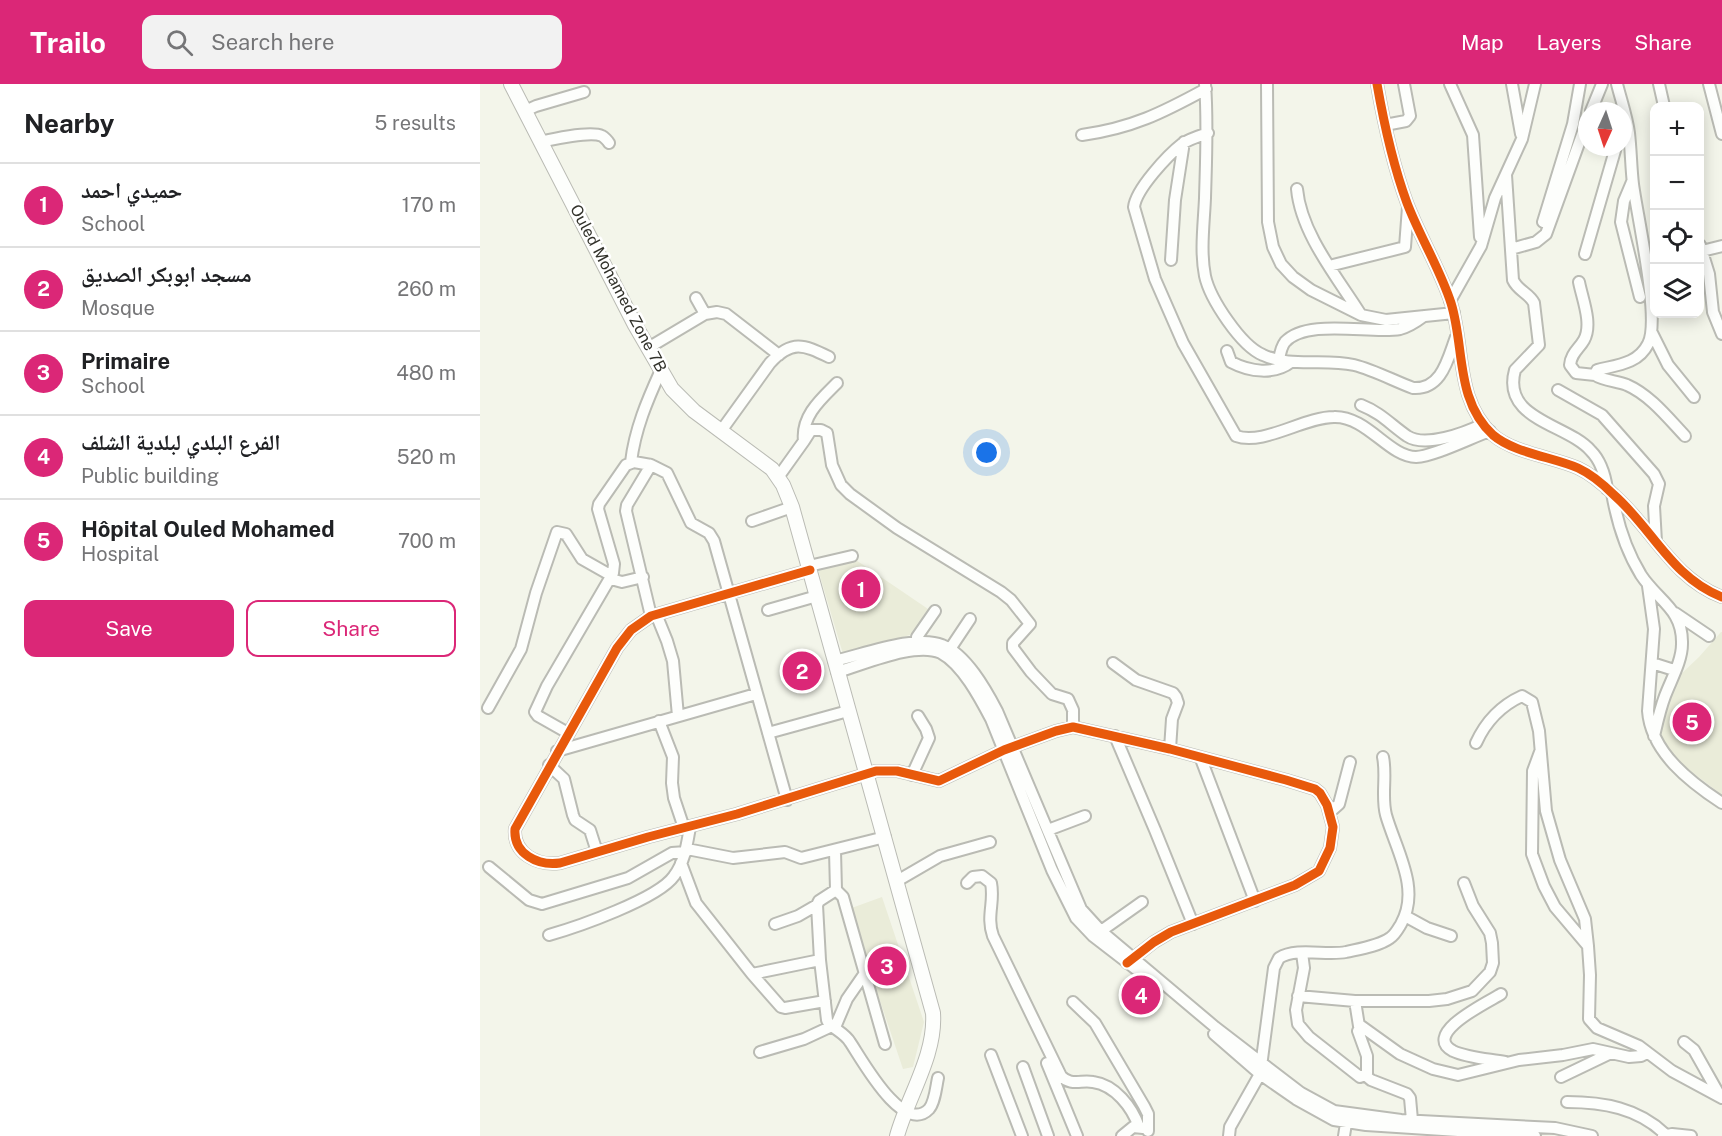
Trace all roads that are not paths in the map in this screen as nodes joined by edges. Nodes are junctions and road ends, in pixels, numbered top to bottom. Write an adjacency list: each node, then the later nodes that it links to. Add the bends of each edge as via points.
1 (511, 84): 18 (main road, Ouled Mohamed Zone 7B)
2 (1267, 84): 49 (street, via 1268,222 1277,257 1293,277 1311,290)
3 (1377, 84): 19 (street)
4 (1404, 84): 19 (street, via 1410,116 1406,121)
5 (1450, 84): 35 (street, via 1473,135)
6 (1512, 84): 23 (street)
7 (1535, 84): 23 (street)
8 (1580, 84): 34 (street, via 1573,124)
9 (1602, 84): 15 (street)
10 (1617, 84): 16 (street)
11 (1659, 84): 17 (street)
12 (1709, 84): 21 (street)
13 (1205, 87): 20 (street); 22 (street, via 1147,120)
14 (584, 93): 18 (street)
15 (1595, 102)
16 (1620, 102)
17 (1663, 102)
18 (525, 111): 24 (main road, Ouled Mohamed Zone 7B)
19 (1385, 125): 33 (street)
20 (1208, 133): 25 (street); 58 (street, via 1203,242 1208,286 1239,335 1262,355)
21 (1722, 134)
22 (1083, 135)
23 (1522, 139): 30 (street)
24 (540, 142): 26 (street, via 592,135 603,136); 54 (main road, Ouled Mohamed Zone 7B)
25 (1184, 142): 41 (street); 66 (street, via 1143,188 1134,207 1155,279 1183,343 1236,436 1257,438 1315,418 1345,417 1413,457 1430,454)
26 (609, 143)
27 (1578, 146): 38 (street, via 1546,234 1536,242)
28 (1613, 156): 39 (street)
29 (1629, 156): 31 (street)
30 (1506, 176): 35 (street); 38 (street)
31 (1632, 182): 44 (street, via 1621,222); 51 (street)
32 (1297, 189): 42 (street, via 1305,223)
33 (1408, 204): 42 (street, via 1406,247); 46 (street)
34 (1543, 222)
35 (1481, 246): 46 (street)
36 (1722, 246): 37 (street)
37 (1704, 248)
38 (1511, 249): 73 (street, via 1514,280 1534,303 1540,340 1515,370 1515,393 1529,413 1591,449)
39 (1585, 254)
40 (1704, 258): 53 (street, via 1713,312)
41 (1171, 260)
42 (1329, 266): 49 (street)
43 (1579, 282): 61 (street, via 1588,329 1570,365 1576,373)
44 (1640, 297)
45 (696, 298): 48 (street)
46 (1450, 301): 47 (street)
47 (1454, 313): 50 (street); 52 (street)
48 (705, 314): 54 (street); 56 (street, via 726,314)
49 (1361, 315): 50 (street, via 1386,320)
50 (1425, 316): 58 (street, via 1400,329 1321,329 1299,333 1286,341)
51 (1652, 333): 61 (street, via 1641,355 1597,370); 64 (street, via 1668,365)
52 (1458, 334): 59 (street, via 1441,374 1422,389 1354,365); 66 (street, via 1466,391)
53 (1722, 334)
54 (648, 348): 60 (main road, Ouled Mohamed Zone 7B)
55 (1227, 351): 59 (street, via 1231,362 1259,370 1277,370)
56 (778, 355): 57 (street, via 803,345); 67 (street)
57 (829, 357)
58 (1279, 360): 59 (street)
59 (1291, 362)
60 (661, 370): 67 (main road, Ouled Mohamed Zone 7B, via 676,394); 70 (street, via 644,407)
61 (1595, 375): 68 (street, via 1638,392)
62 (837, 382): 69 (street, via 806,419)
63 (1558, 390): 76 (street, via 1602,415 1654,474 1659,484 1654,507)
64 (1694, 397)
65 (1360, 405): 66 (street, via 1380,413 1408,437 1420,441)
66 (1486, 427): 73 (street, via 1502,441 1578,468)
67 (721, 431): 72 (main road, Ouled Mohamed Zone 7B)
68 (1685, 436)
69 (804, 441): 72 (street); 105 (street, via 811,430 827,433 832,465 850,495 1011,600 1030,623 1012,647 1052,693 1068,699)
70 (631, 462): 71 (street); 79 (street, via 598,506 614,564)
71 (651, 465): 80 (street, via 626,507); 82 (street, via 667,473 691,523 711,535)
72 (779, 476): 74 (main road)
73 (1610, 491): 76 (street); 81 (street, via 1625,543)
74 (792, 507): 75 (street); 78 (main road)
75 (752, 521)
76 (1656, 542): 84 (street, via 1692,581)
77 (852, 556): 78 (street)
78 (809, 568): 82 (street); 83 (main road)
79 (612, 577): 80 (street, via 622,582); 100 (street, via 582,559 566,534 557,532 521,649); 106 (street, via 535,712)
80 (643, 577): 88 (street)
81 (1648, 585): 87 (street); 94 (street, via 1654,624)
82 (729, 592): 88 (street); 97 (street)
83 (817, 596): 85 (street); 95 (main road)
84 (1722, 597)
85 (768, 610)
86 (935, 611): 91 (street)
87 (1675, 613): 90 (street); 96 (street, via 1682,646)
88 (653, 615): 102 (street, via 668,641 673,661); 106 (street, via 631,630 617,648)
89 (970, 620): 92 (street)
90 (1709, 636)
91 (917, 642): 92 (street); 95 (street)
92 (950, 649): 111 (street, via 987,693)
93 (1113, 663): 112 (street, via 1136,680 1176,697)
94 (1652, 663): 96 (street); 98 (street)
95 (836, 667): 101 (main road); 111 (street, via 907,652 926,650 943,654 979,696)
96 (1674, 670): 99 (street)
97 (756, 694): 102 (street); 107 (street)
98 (1649, 701): 99 (street); 109 (street, via 1648,718)
99 (1662, 705): 109 (street)
100 (488, 708)
101 (848, 711): 107 (street); 119 (main road)
102 (678, 716): 104 (street)
103 (918, 716): 120 (street, via 929,738)
104 (659, 721): 113 (street); 125 (street, via 673,757 674,798)
105 (1073, 727): 108 (street); 111 (street)
106 (568, 733): 113 (street)
107 (768, 734): 121 (street)
108 (1115, 736): 112 (street); 143 (street)
109 (1654, 736): 122 (street, via 1683,773)
110 (1476, 743): 114 (street, via 1492,717 1522,696 1532,702 1535,710)
111 (1008, 748): 120 (street, via 939,781); 126 (street); 150 (street, via 1052,870 1076,918 1093,936)
112 (1170, 749): 116 (street)
113 (557, 751): 118 (street)
114 (1540, 752): 147 (street, via 1546,811 1560,860 1585,919); 147 (street, via 1533,771 1532,854 1554,907)
115 (1383, 756): 141 (street, via 1384,803 1409,888)
116 (1201, 759): 123 (street, via 1315,789); 138 (street)
117 (1350, 762): 123 (street, via 1339,804)
118 (549, 765): 131 (street, via 564,779 575,820 590,830); 131 (street, via 515,829 518,845 532,860 548,864)
119 (865, 774): 120 (street, via 882,770); 121 (street); 127 (main road)
120 (912, 775)
121 (787, 800): 125 (street)
122 (1722, 803)
123 (1330, 812): 138 (street, via 1330,848 1319,870 1304,881)
124 (1085, 816): 126 (street)
125 (687, 828): 129 (street); 131 (street)
126 (1048, 830): 144 (street, via 1077,902)
127 (885, 837): 130 (street); 134 (main road)
128 (990, 842): 134 (street, via 940,856)
129 (686, 850): 130 (street, via 733,858 785,852 804,858); 132 (street); 133 (street, via 672,852 628,878 542,904 529,900)
130 (835, 850): 137 (street)
131 (597, 852)
132 (681, 863): 145 (street, via 670,880 650,896); 152 (street, via 696,903)
133 (489, 867)
134 (897, 881): 175 (main road, via 934,1021 931,1045)
135 (967, 883): 179 (street, via 982,876 991,883 989,922 993,936 1063,1078 1106,1087 1130,1107)
136 (1464, 883): 156 (street, via 1491,937 1492,963 1488,975 1467,993 1448,999)
137 (836, 890): 140 (street); 151 (street, via 843,897)
138 (1255, 901): 143 (street)
139 (1142, 902): 144 (street)
140 (817, 905): 142 (street); 149 (street)
141 (1405, 916): 146 (street); 148 (street, via 1394,935 1382,942 1339,953)
142 (775, 924)
143 (1193, 924): 150 (street, via 1171,932)
144 (1101, 931): 150 (street)
145 (549, 935)
146 (1451, 936)
147 (1587, 946): 164 (street, via 1591,1024 1629,1040)
148 (1302, 953): 154 (street, via 1304,968); 169 (street, via 1281,956 1274,968)
149 (820, 960): 152 (street); 155 (street)
150 (1130, 960): 169 (street); 169 (street, via 1236,1043)
151 (865, 973): 158 (street); 161 (street)
152 (752, 974): 155 (street, via 781,1007)
153 (1501, 994): 166 (street, via 1456,1022 1444,1036 1453,1051)
154 (1298, 996): 156 (street); 170 (street, via 1296,1018 1302,1029 1356,1076)
155 (825, 1001): 158 (street)
156 (1355, 1001): 159 (street)
157 (1073, 1002): 179 (street, via 1095,1023 1144,1106 1148,1114)
158 (832, 1026): 162 (street); 175 (street, via 849,1039 873,1080)
159 (1359, 1026): 166 (street, via 1400,1054 1433,1069 1464,1075); 170 (street, via 1368,1065)
160 (1683, 1042): 173 (street, via 1694,1050)
161 (885, 1044)
162 (760, 1052)
163 (1611, 1053): 164 (street, via 1634,1057); 166 (street, via 1593,1049); 171 (street)
164 (1647, 1053): 173 (street)
165 (991, 1055): 183 (street)
166 (1508, 1062)
167 (1047, 1063): 185 (street)
168 (1023, 1067): 184 (street)
169 (1261, 1068): 176 (street, via 1296,1099 1334,1120); 187 (street)
170 (1365, 1075): 177 (street, via 1407,1094)
171 (1560, 1077)
172 (938, 1078): 175 (street, via 928,1110 917,1115)
173 (1721, 1097)
174 (1567, 1102): 181 (street, via 1613,1105 1652,1122)
175 (903, 1112): 182 (main road)
176 (1347, 1118): 177 (street); 178 (street); 188 (street)
177 (1412, 1120): 178 (street)
178 (1429, 1129): 180 (street)
179 (1146, 1131): 186 (street, via 1128,1130)
180 (1501, 1132): 189 (street); 190 (street, via 1555,1128)
181 (1664, 1135): 191 (street)
182 (897, 1136)
183 (1022, 1136)
184 (1048, 1136)
185 (1077, 1136)
186 (1122, 1136)
187 (1228, 1136)
188 (1344, 1136)
189 (1535, 1136)
190 (1592, 1136)
191 (1690, 1136)

